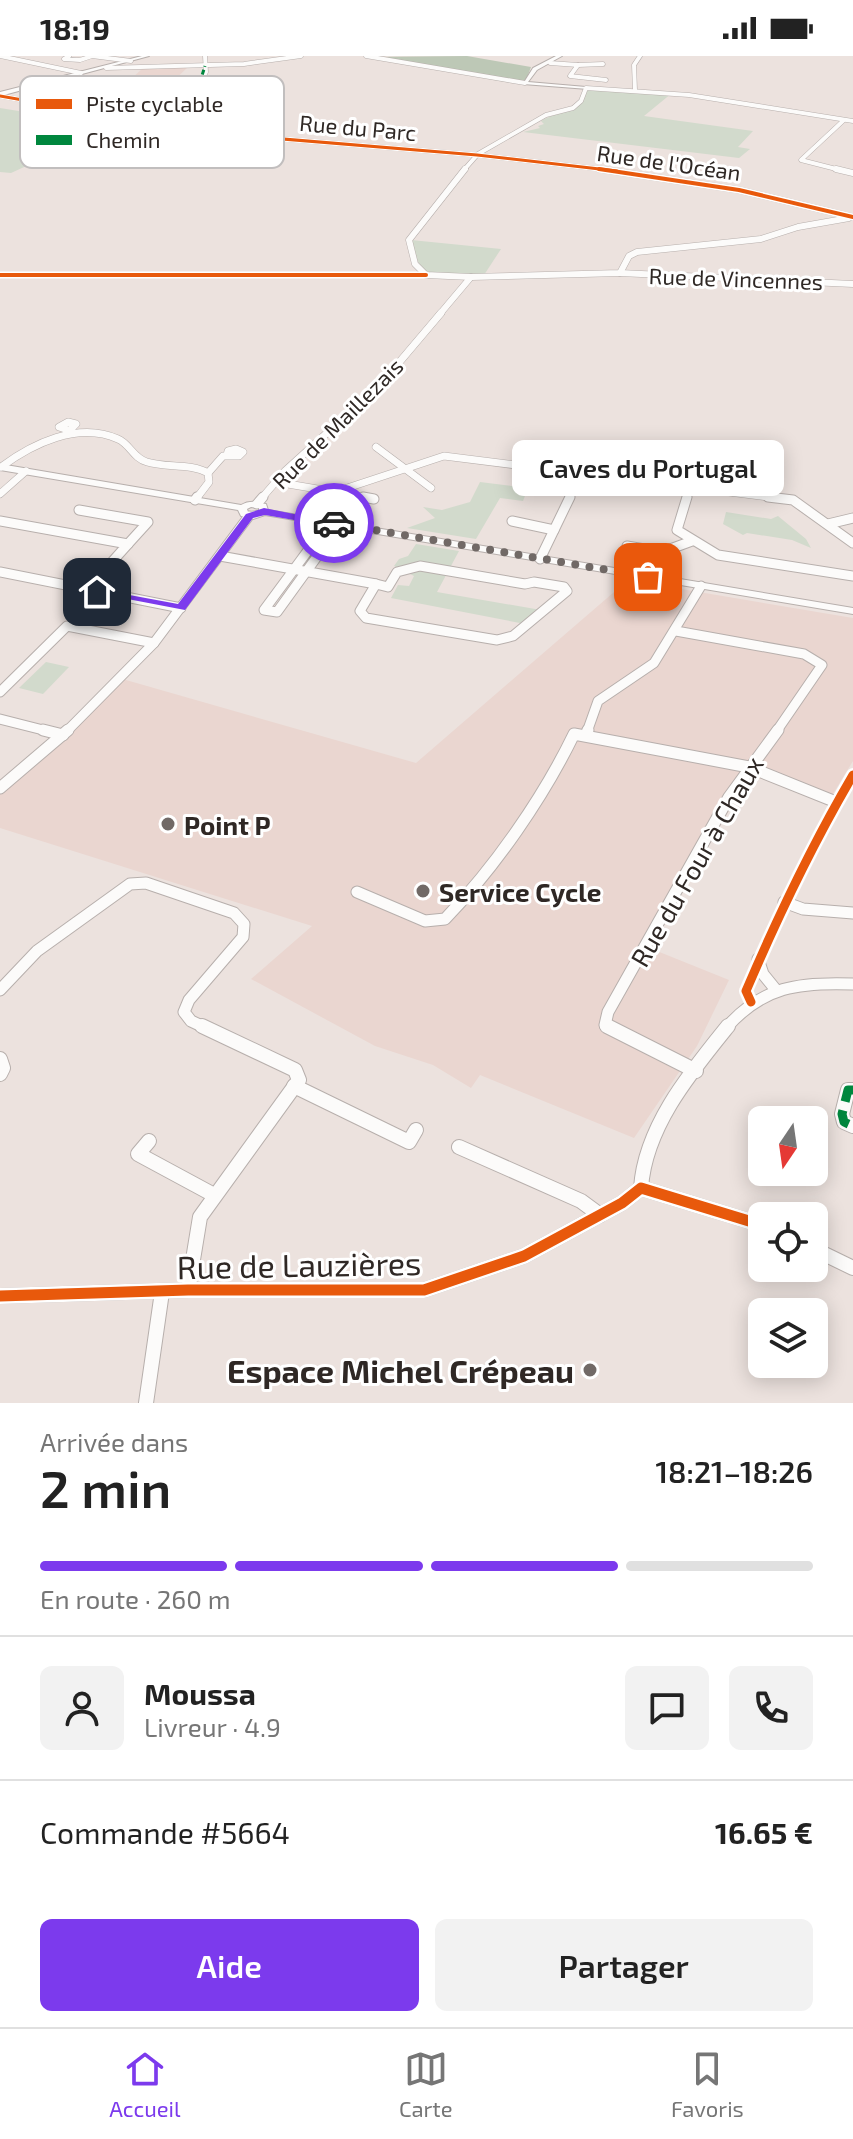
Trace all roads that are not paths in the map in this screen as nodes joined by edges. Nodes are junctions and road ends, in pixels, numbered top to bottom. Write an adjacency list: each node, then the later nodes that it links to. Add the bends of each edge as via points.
1 (1, 56): 17 (street)
2 (69, 56): 3 (street, via 64,58)
3 (92, 56): 10 (street)
4 (147, 56): 10 (street)
5 (205, 56): 15 (street)
6 (301, 56): 15 (street)
7 (366, 56): 23 (street)
8 (560, 56): 11 (street)
9 (640, 56): 26 (street, via 634,65)
10 (131, 61): 14 (street)
11 (550, 63): 13 (street); 23 (street, via 535,69)
12 (603, 64): 13 (street)
13 (578, 65): 21 (street)
14 (106, 68): 15 (street); 17 (street)
15 (206, 69): 16 (street); 20 (street)
16 (194, 72)
17 (81, 73): 19 (street)
18 (560, 75): 21 (street)
19 (70, 76)
20 (203, 76)
21 (570, 76): 22 (street)
22 (606, 80)
23 (525, 83): 24 (street)
24 (586, 88): 26 (street); 32 (street, via 573,108 546,115)
25 (20, 90): 27 (street)
26 (635, 90): 29 (street)
27 (0, 95): 28 (street, Rue du Parc)
28 (20, 99)
29 (844, 120): 30 (street); 33 (street, via 801,160)
30 (853, 121)
31 (284, 139): 32 (street, Rue du Parc)
32 (479, 153): 34 (street, Rue de l'Océan, via 739,190); 36 (street, via 409,240 415,264 426,275)
33 (853, 173)
34 (853, 217): 35 (street, via 752,240 637,252)
35 (620, 273): 36 (street); 37 (street, Rue de Vincennes)
36 (471, 277): 45 (street, Rue de Maillezais, via 383,383 302,452)
37 (853, 284)
38 (376, 447): 41 (street)
39 (227, 455): 43 (street)
40 (0, 467): 42 (street); 43 (street, via 22,451 71,432 124,441 140,459)
41 (406, 469): 44 (street, via 444,456); 47 (street); 48 (street)
42 (26, 471): 49 (street); 51 (street)
43 (208, 471): 51 (street, via 208,485)
44 (581, 473): 46 (street); 59 (street)
45 (276, 482): 48 (street); 52 (street, Rue de Maillezais)
46 (690, 487): 58 (street, via 793,500); 60 (street, via 677,530)
47 (431, 488)
48 (335, 492): 50 (street)
49 (0, 494)
50 (374, 499)
51 (195, 500): 54 (street)
52 (261, 508): 54 (street); 65 (street)
53 (79, 510): 62 (street, via 148,522)
54 (246, 512): 64 (street)
55 (853, 518): 58 (street)
56 (0, 521): 62 (street)
57 (512, 521): 59 (street)
58 (828, 524): 61 (street)
59 (554, 530): 65 (street)
60 (692, 541): 63 (street, via 662,552); 69 (street, via 718,555)
61 (853, 543)
62 (128, 544): 73 (street)
63 (627, 546)
64 (220, 556): 66 (street); 74 (street)
65 (540, 559): 72 (street)
66 (293, 570): 67 (street); 67 (street, via 312,545 324,547); 67 (street, via 264,610 277,612)
67 (306, 572): 71 (street)
68 (5, 573): 70 (street); 73 (street)
69 (853, 576)
70 (0, 584)
71 (376, 584): 71 (street, via 360,611 366,618 491,641 513,636 567,591 420,566 397,572 388,587)
72 (701, 586): 75 (street); 76 (street)
73 (97, 592): 74 (street)
74 (181, 608): 77 (street)
75 (853, 611)
76 (676, 631): 81 (street, via 648,668 601,697); 82 (street, Rue du Four à Chaux, via 804,654 822,665)
77 (154, 643): 78 (street, via 67,626); 80 (street)
78 (0, 692)
79 (0, 719): 80 (street)
80 (63, 735): 84 (street)
81 (586, 735): 82 (street); 86 (street, via 573,735 555,773 469,894 445,919 425,921)
82 (749, 767): 85 (street); 95 (street, Rue du Four à Chaux, via 662,913 605,1025)
83 (853, 775): 85 (street)
84 (0, 788)
85 (836, 802): 87 (street)
86 (357, 892)
87 (784, 902): 88 (street); 89 (street)
88 (853, 913)
89 (758, 959): 92 (street); 93 (street, via 746,991)
90 (853, 984): 92 (street, via 824,982)
91 (0, 990): 97 (street, via 37,951 130,884 146,883 234,913 243,921 243,937 184,1012 191,1021 295,1070 299,1075)
92 (776, 990): 93 (street)
93 (751, 1002): 95 (street, via 720,1033)
94 (0, 1059): 96 (street)
95 (696, 1071): 103 (street, via 646,1149)
96 (0, 1074)
97 (294, 1086): 100 (street, via 409,1142); 104 (street)
98 (853, 1090): 99 (street, via 848,1090 842,1114)
99 (853, 1126)
100 (416, 1130)
101 (149, 1141): 104 (street, via 138,1154)
102 (459, 1147): 105 (street, via 581,1201)
103 (641, 1188): 105 (street, Rue de Lauzières); 106 (street)
104 (214, 1195): 109 (street, via 200,1217)
105 (600, 1215): 109 (street, Rue de Lauzières, via 524,1256 424,1290)
106 (748, 1221)
107 (828, 1256): 108 (street)
108 (853, 1268)
109 (188, 1290): 110 (street, Rue de Lauzières)
110 (162, 1292): 111 (street, Rue de Lauzières); 112 (street)
111 (0, 1296)
112 (146, 1403)

